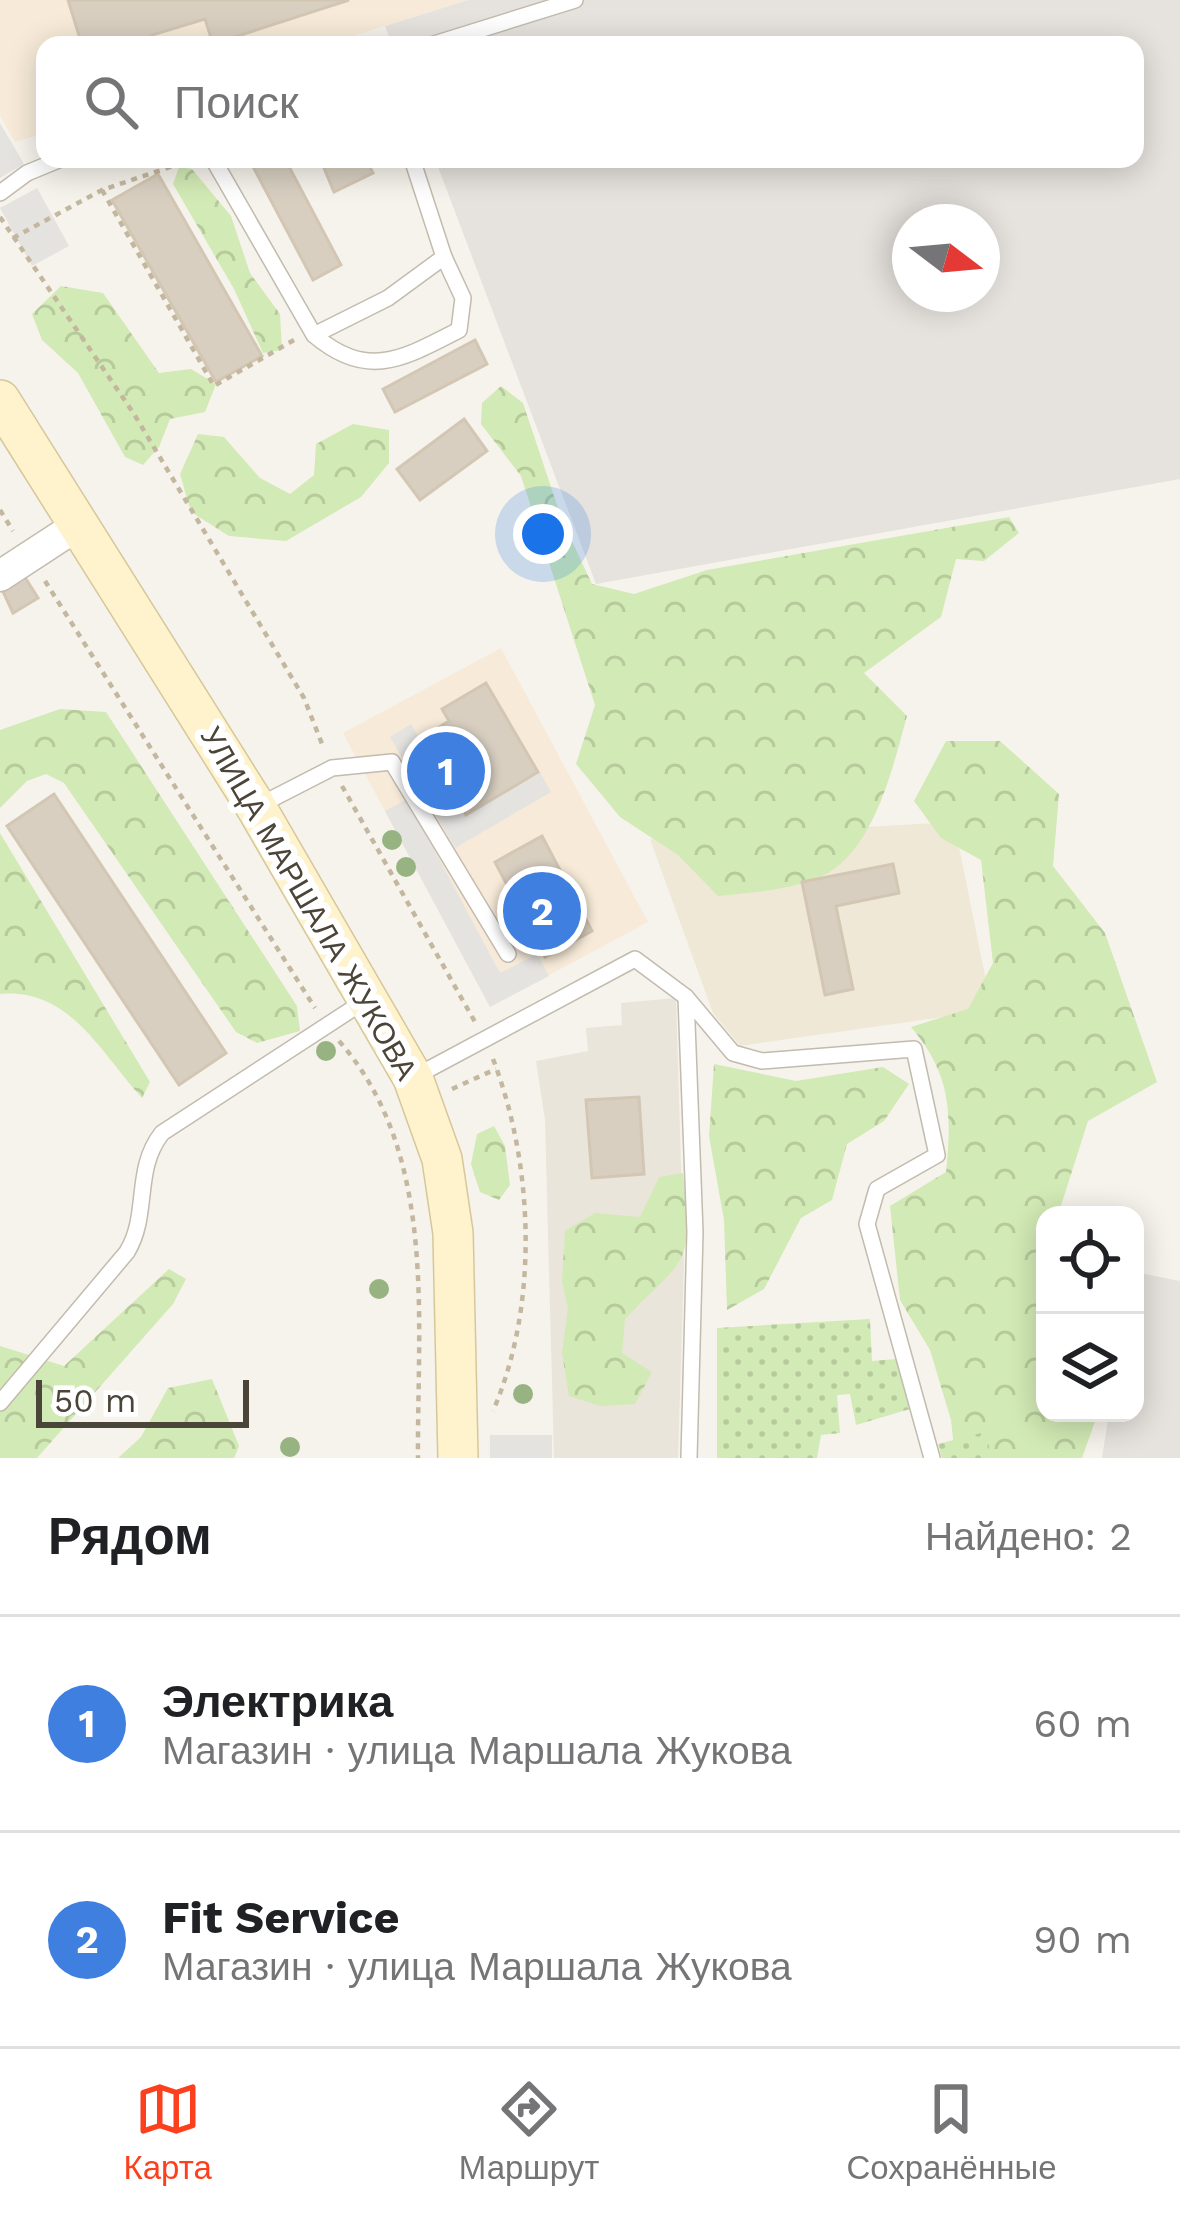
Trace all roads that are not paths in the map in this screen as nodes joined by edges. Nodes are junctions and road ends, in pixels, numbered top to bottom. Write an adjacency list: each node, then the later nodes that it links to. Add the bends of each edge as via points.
1 (575, 0): 2 (lane)
2 (460, 36)
3 (39, 168): 6 (lane)
4 (218, 168): 8 (lane)
5 (415, 168): 7 (lane)
6 (0, 193)
7 (444, 256): 8 (lane, via 388,298); 8 (lane, via 463,298 459,330 393,363 337,355)
8 (312, 333)
9 (0, 400): 10 (main road, УЛИЦА МАРШАЛА ЖУКОВА)
10 (78, 525): 11 (street); 12 (main road, УЛИЦА МАРШАЛА ЖУКОВА)
11 (11, 570)
12 (256, 807): 13 (lane, via 332,768 392,762); 15 (main road, УЛИЦА МАРШАЛА ЖУКОВА)
13 (508, 954)
14 (686, 997): 16 (lane, via 635,959 485,1040); 19 (lane, via 694,1232); 20 (lane, via 733,1053 762,1061 914,1049 938,1155 877,1189 867,1224)
15 (368, 998): 16 (main road, УЛИЦА МАРШАЛА ЖУКОВА); 17 (lane, via 162,1133 146,1159 134,1239)
16 (427, 1086): 18 (main road, УЛИЦА МАРШАЛА ЖУКОВА, via 453,1233)
17 (0, 1403)
18 (458, 1458)
19 (689, 1458)
20 (932, 1458)

